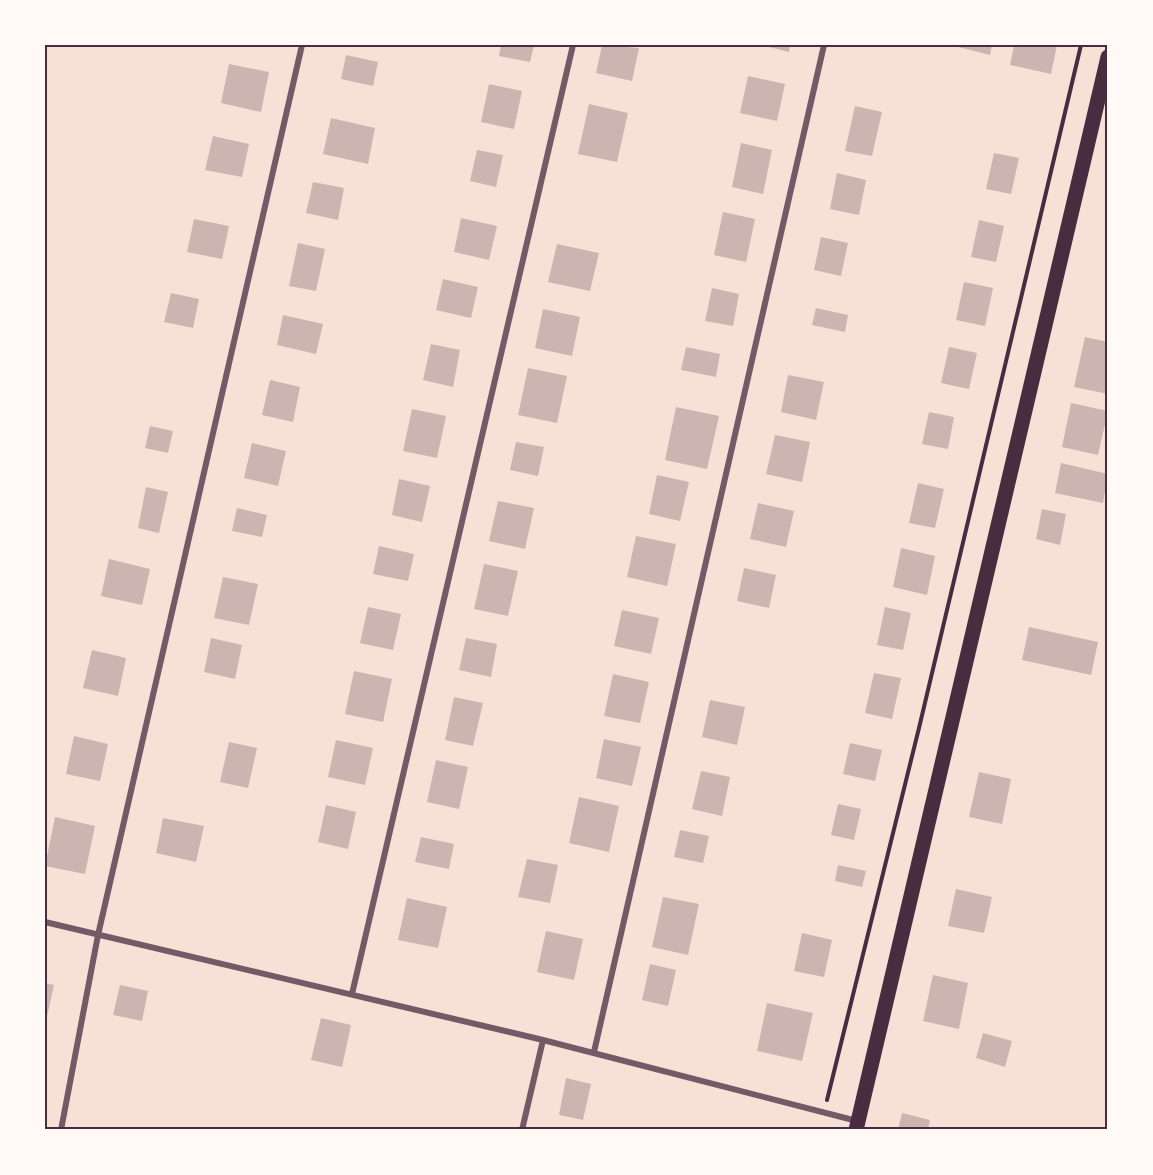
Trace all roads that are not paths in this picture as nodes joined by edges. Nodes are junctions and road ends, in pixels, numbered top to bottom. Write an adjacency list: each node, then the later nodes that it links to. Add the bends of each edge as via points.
1 (302, 45): 6 (street)
2 (573, 45): 7 (street)
3 (824, 45): 9 (street)
4 (1108, 57): 10 (main road)
5 (45, 922): 6 (street)
6 (98, 935): 7 (street); 11 (street)
7 (352, 994): 8 (street)
8 (543, 1040): 9 (street); 12 (street)
9 (594, 1052): 10 (street, via 824,1113)
10 (857, 1126)
11 (61, 1130)
12 (522, 1130)

